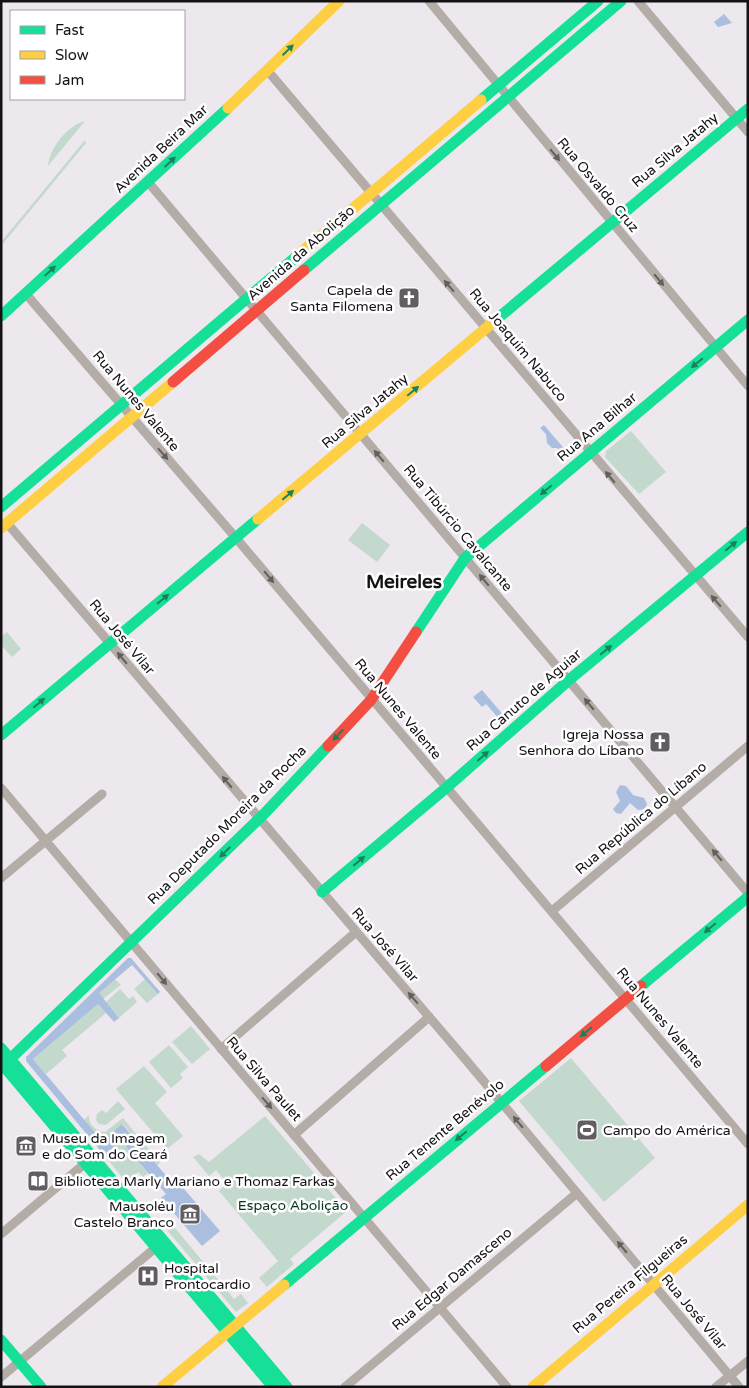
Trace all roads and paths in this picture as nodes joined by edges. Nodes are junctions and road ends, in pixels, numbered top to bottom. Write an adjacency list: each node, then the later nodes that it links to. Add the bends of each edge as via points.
1 (339, 1): 6 (street, Avenida Beira Mar, one-way to 1)
2 (429, 1): 7 (street, Rua Osvaldo Cruz)
3 (598, 1): 7 (street, Avenida da Abolição)
4 (621, 1): 8 (street, Avenida da Abolição)
5 (638, 1): 10 (street)
6 (267, 70): 12 (street, Avenida Beira Mar, one-way to 6); 13 (street, Rua Joaquim Nabuco)
7 (497, 86): 8 (street, Rua Osvaldo Cruz); 13 (street, Avenida da Abolição)
8 (507, 97): 14 (street, Avenida da Abolição); 15 (street, Rua Osvaldo Cruz, one-way to 15)
9 (748, 108): 10 (street, Rua Silva Jatahy)
10 (736, 118): 11 (street); 15 (street, Rua Silva Jatahy)
11 (748, 132)
12 (148, 182): 16 (street, Avenida Beira Mar, one-way to 12); 17 (street, Rua Tibúrcio Cavalcante)
13 (370, 194): 14 (street, Rua Joaquim Nabuco); 17 (street, Avenida da Abolição)
14 (380, 205): 18 (street, Avenida da Abolição); 21 (street, Rua Joaquim Nabuco, one-way to 14)
15 (612, 224): 21 (street, Rua Silva Jatahy); 22 (street, Rua Osvaldo Cruz, one-way to 22)
16 (26, 294): 19 (street, Avenida Beira Mar); 24 (street, Rua Nunes Valente)
17 (247, 298): 18 (street, Rua Tibúrcio Cavalcante); 24 (street, Avenida da Abolição)
18 (258, 310): 25 (street, Avenida da Abolição); 26 (street, Rua Tibúrcio Cavalcante)
19 (1, 316)
20 (748, 320): 22 (street, Rua Ana Bilhar)
21 (487, 328): 26 (street, Rua Silva Jatahy, one-way to 21); 27 (street, Rua Joaquim Nabuco)
22 (716, 348): 23 (street, Rua Osvaldo Cruz); 27 (street, Rua Ana Bilhar, one-way to 27)
23 (748, 386)
24 (122, 405): 25 (street, Rua Nunes Valente); 28 (street, Avenida da Abolição)
25 (131, 417): 29 (street, Avenida da Abolição); 31 (street, Rua Nunes Valente, one-way to 31)
26 (361, 434): 31 (street, Rua Silva Jatahy, one-way to 26); 32 (street, Rua Tibúrcio Cavalcante, one-way to 26)
27 (589, 453): 32 (street, Rua Ana Bilhar, one-way to 32); 33 (street, Rua Joaquim Nabuco, one-way to 27)
28 (1, 507)
29 (4, 525): 35 (street, Rua José Vilar)
30 (748, 532): 33 (street, Rua Canuto de Aguiar, one-way to 30)
31 (236, 538): 35 (street, Rua Silva Jatahy, one-way to 31); 37 (street, Rua Nunes Valente, one-way to 37)
32 (465, 558): 36 (street, Rua Tibúrcio Cavalcante, one-way to 32); 37 (street, Rua Deputado Moreira da Rocha)
33 (695, 577): 34 (street, Rua Joaquim Nabuco, one-way to 33); 36 (street, Rua Canuto de Aguiar, one-way to 33)
34 (748, 638)
35 (110, 644): 38 (street, Rua Silva Jatahy, one-way to 35); 44 (street, Rua José Vilar, one-way to 35)
36 (569, 680): 41 (street, Rua Canuto de Aguiar, one-way to 36); 43 (street, Rua Tibúrcio Cavalcante, one-way to 36)
37 (371, 700): 41 (street, Rua Nunes Valente); 44 (street, Rua Deputado Moreira da Rocha, one-way to 44)
38 (1, 735)
39 (748, 746): 43 (street, Rua República do Líbano)
40 (1, 788): 45 (street, Rua Silva Paulet)
41 (446, 788): 47 (street, Rua Canuto de Aguiar, one-way to 41); 50 (street, Rua Nunes Valente)
42 (102, 794): 45 (street)
43 (676, 806): 48 (street, Rua Tibúrcio Cavalcante, one-way to 43); 50 (street, Rua República do Líbano)
44 (259, 819): 47 (street, Rua José Vilar); 52 (street, Rua Deputado Moreira da Rocha, one-way to 52)
45 (45, 841): 46 (street); 52 (street, Rua Silva Paulet)
46 (1, 878)
47 (322, 892): 51 (street, Rua José Vilar)
48 (748, 893)
49 (748, 897): 53 (street, Rua Tenente Benévolo, one-way to 53)
50 (552, 911): 53 (street, Rua Nunes Valente)
51 (356, 932): 54 (street, Rua José Vilar, one-way to 51); 56 (street)
52 (130, 942): 56 (street, Rua Silva Paulet, one-way to 56); 57 (street, Rua Deputado Moreira da Rocha)
53 (625, 999): 58 (street, Rua Tenente Benévolo, one-way to 58); 60 (street, Rua Nunes Valente)
54 (429, 1017): 58 (street, Rua José Vilar); 59 (street)
55 (1, 1048): 57 (street)
56 (221, 1050): 59 (street, Rua Silva Paulet, one-way to 59)
57 (4, 1063): 61 (street)
58 (502, 1103): 62 (street, Rua José Vilar, one-way to 58); 64 (street, Rua Tenente Benévolo, one-way to 64)
59 (294, 1135): 64 (street, Rua Silva Paulet)
60 (748, 1144)
61 (89, 1160): 65 (street); 66 (street)
62 (576, 1194): 67 (street, Rua José Vilar, one-way to 62); 68 (street, Rua Edgar Damasceno)
63 (748, 1205): 67 (street, Rua Pereira Filgueiras)
64 (364, 1217): 68 (street, Rua Silva Paulet); 69 (street, Rua Tenente Benévolo)
65 (1, 1234)
66 (160, 1244): 69 (street); 72 (street)
67 (653, 1284): 73 (street, Rua José Vilar); 81 (street, Rua Pereira Filgueiras)
68 (439, 1307): 79 (street, Rua Edgar Damasceno); 80 (street, Rua Silva Paulet)
69 (230, 1329): 76 (street, Rua Tenente Benévolo); 77 (street); 78 (street)
70 (1, 1340): 72 (street)
71 (748, 1361): 73 (street)
72 (20, 1362): 74 (street); 75 (street)
73 (729, 1375): 82 (street); 83 (street, Rua José Vilar)
74 (1, 1377)
75 (41, 1387)
76 (162, 1387)
77 (273, 1387)
78 (286, 1387)
79 (345, 1387)
80 (507, 1387)
81 (533, 1387)
82 (716, 1387)
83 (739, 1387)

